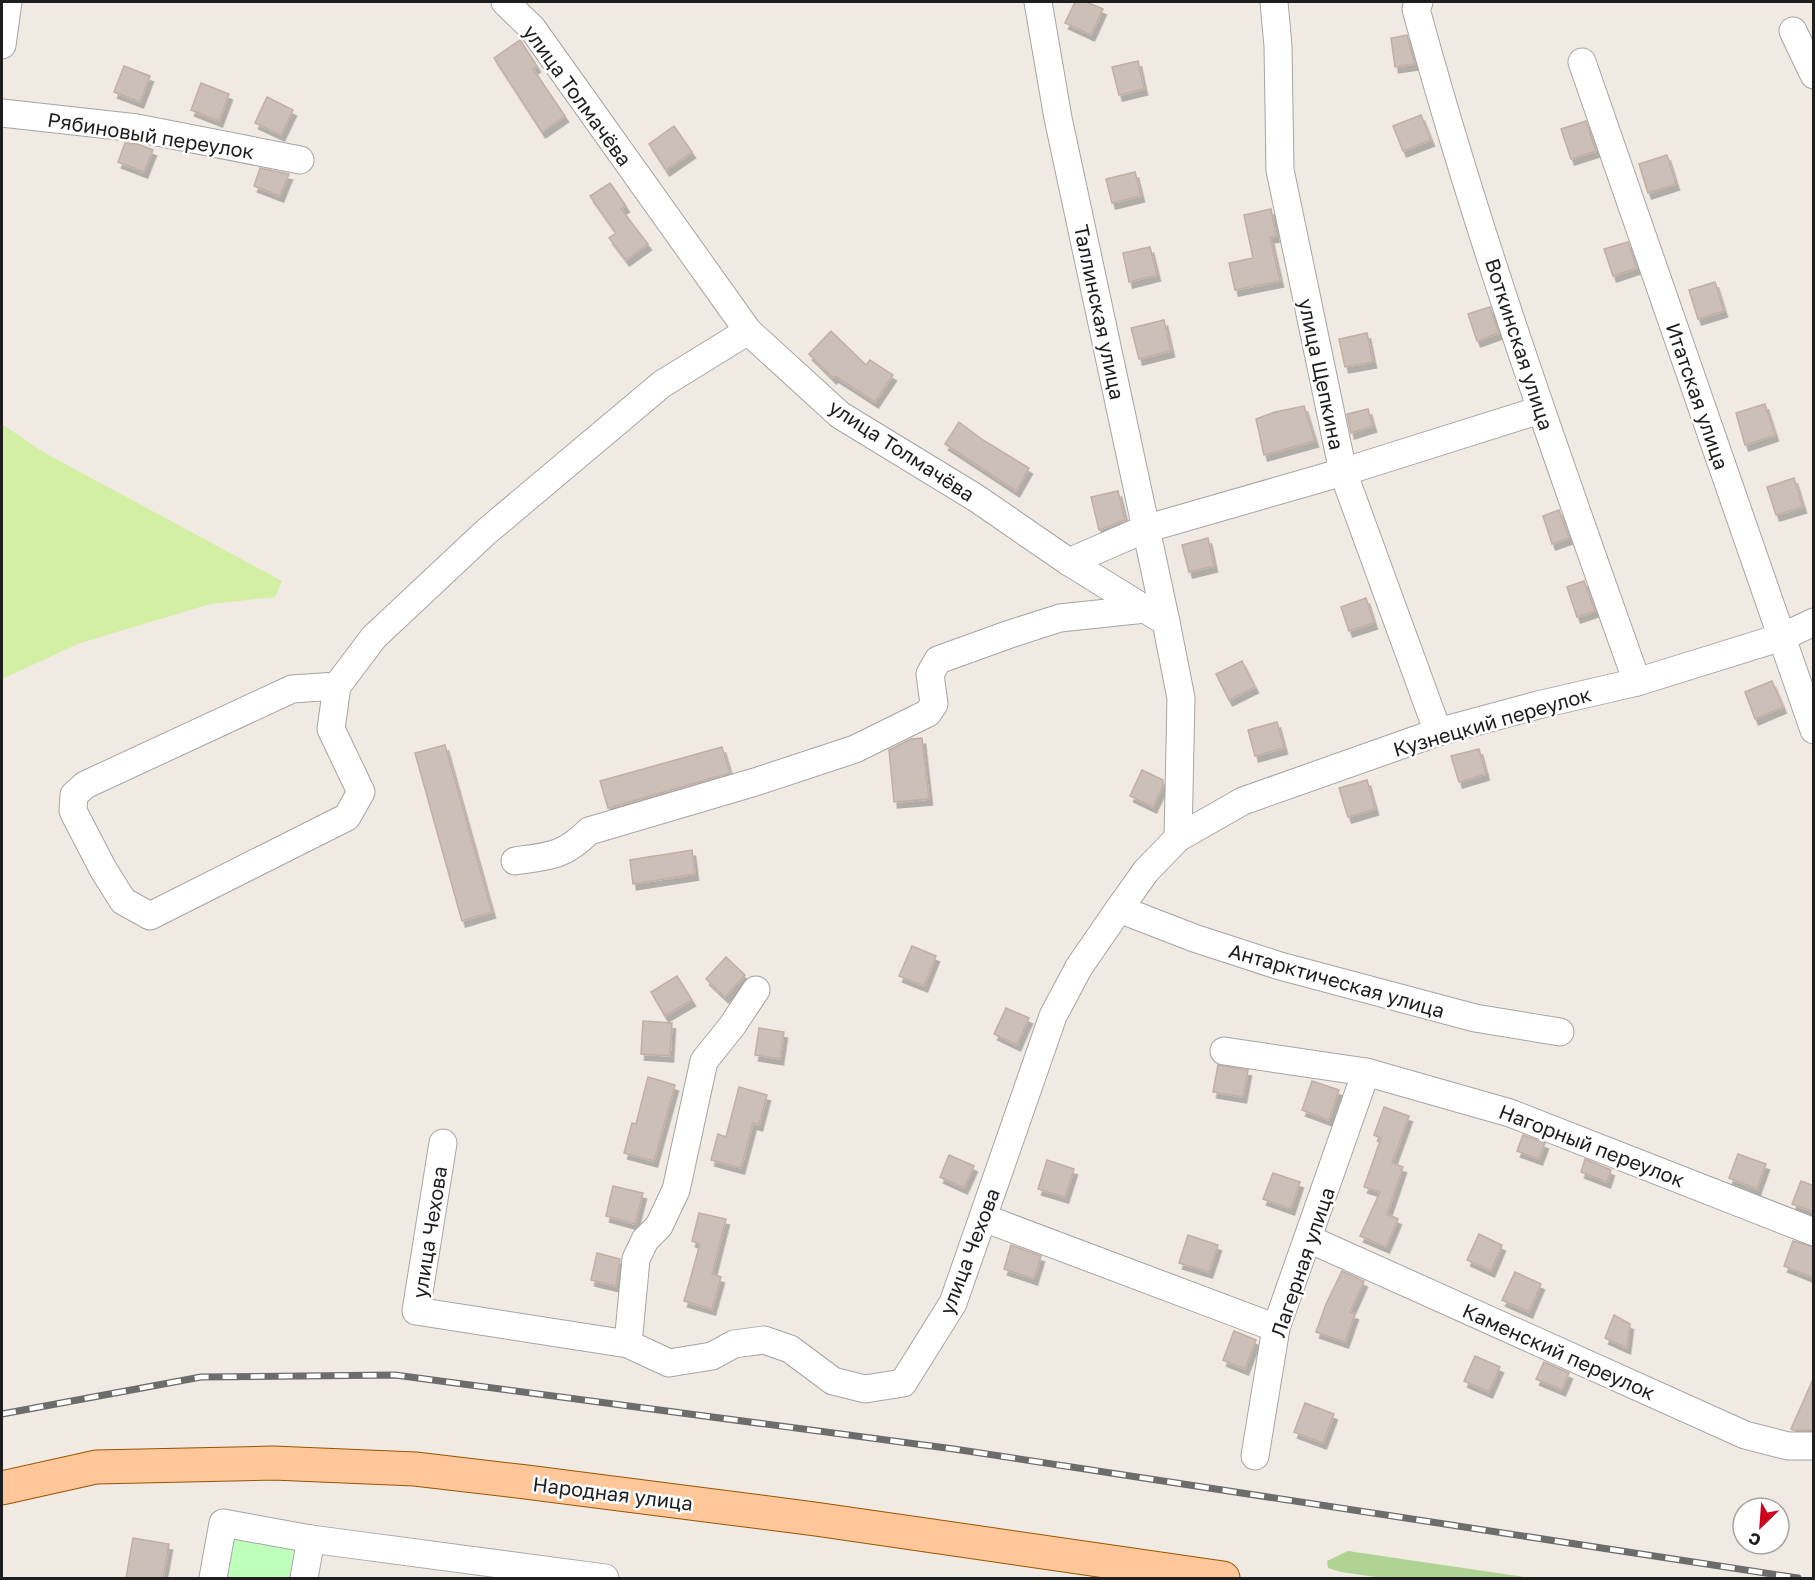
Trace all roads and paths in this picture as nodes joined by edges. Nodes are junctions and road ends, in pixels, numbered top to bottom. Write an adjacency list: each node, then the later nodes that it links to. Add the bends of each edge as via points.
1 (8, 2): 7 (street)
2 (505, 2): 12 (street, улица Толмачёва, via 532,28)
3 (1038, 2): 15 (street, Таллинская улица, via 1058,118)
4 (1274, 2): 14 (street, улица Щепкина, via 1280,170)
5 (1419, 2): 13 (street, Воткинская улица, via 1416,9 1446,117)
6 (1792, 31): 9 (street)
7 (2, 45)
8 (1582, 62): 19 (street, Итатская улица)
9 (1814, 75)
10 (2, 113): 11 (street, Рябиновый переулок, via 137,128)
11 (300, 160)
12 (748, 331): 16 (street, улица Толмачёва, via 840,415 976,498); 21 (street, via 662,384 486,532 374,637)
13 (1540, 410): 14 (street); 20 (street, Воткинская улица)
14 (1343, 472): 15 (street); 23 (street, улица Щепкина)
15 (1145, 529): 16 (street); 17 (street, Таллинская улица)
16 (1069, 562): 17 (street, улица Толмачёва)
17 (1155, 615): 24 (street, via 1181,698); 25 (street, via 1060,618 938,660 930,674 934,704 928,713 855,749 589,831 575,846 555,855)
18 (1814, 622): 19 (street, Кузнецкий переулок)
19 (1782, 637): 20 (street, Кузнецкий переулок); 22 (street, Итатская улица)
20 (1637, 682): 23 (street, Кузнецкий переулок)
21 (338, 686): 21 (street, via 331,729 361,792 347,817 150,916 123,901 74,811 74,795 85,785 292,689)
22 (1814, 730)
23 (1438, 732): 24 (street, Кузнецкий переулок, via 1243,801)
24 (1178, 838): 26 (street, улица Чехова, via 1146,871)
25 (515, 861)
26 (1119, 909): 28 (street, Антарктическая улица, via 1280,966 1475,1018); 32 (street, улица Чехова, via 1079,966 1053,1016)
27 (756, 990): 36 (street, via 704,1061 676,1190 659,1226 645,1240 636,1259)
28 (1560, 1032)
29 (1224, 1051): 30 (street, Нагорный переулок)
30 (1366, 1072): 33 (street, Нагорный переулок, via 1510,1113); 34 (street, Лагерная улица)
31 (443, 1143): 36 (street, улица Чехова, via 416,1311)
32 (984, 1218): 35 (street); 36 (street, улица Чехова, via 953,1303 903,1383 865,1389 833,1381 790,1349 764,1340 734,1344 712,1356 669,1363)
33 (1814, 1232)
34 (1309, 1239): 35 (street, Лагерная улица); 37 (street, Каменский переулок, via 1745,1435 1788,1446)
35 (1276, 1328): 38 (street, Лагерная улица)
36 (628, 1344)
37 (1814, 1446)
38 (1255, 1456)
39 (2, 1488): 44 (main road, Народная улица, via 96,1467 273,1463 415,1469 815,1519)
40 (311, 1539): 41 (street, via 224,1523); 42 (street); 43 (street)
41 (213, 1578)
42 (304, 1578)
43 (605, 1578)
44 (1222, 1578)

